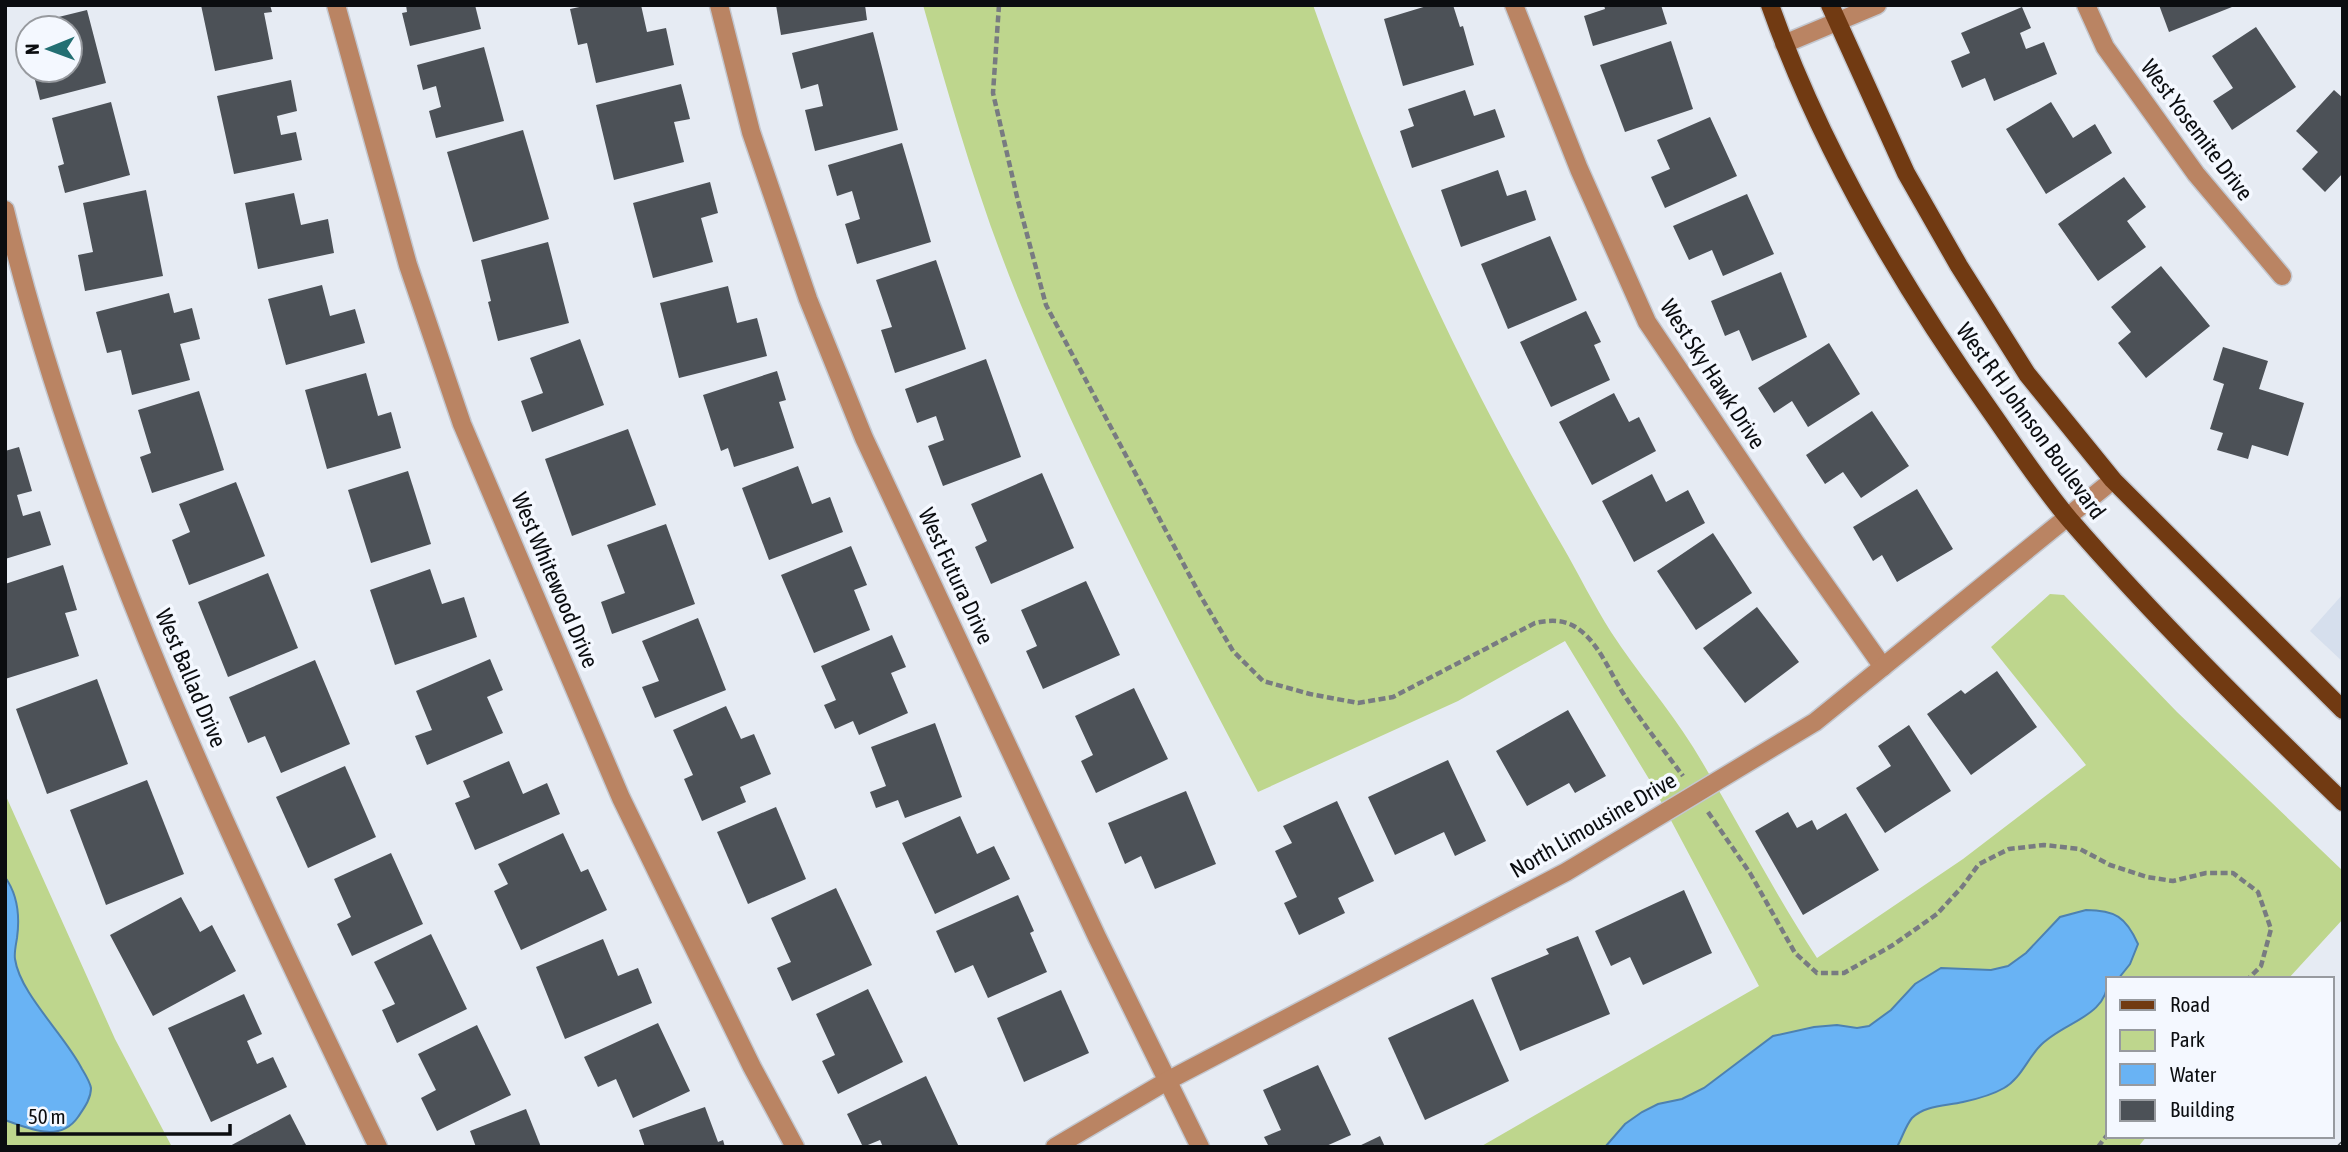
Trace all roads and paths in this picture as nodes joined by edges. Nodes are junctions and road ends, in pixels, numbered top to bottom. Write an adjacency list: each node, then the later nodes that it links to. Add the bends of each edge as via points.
1 (336, 5): 21 (street, West Whitewood Drive, via 408,265 463,424 621,798)
2 (719, 5): 19 (street, West Futura Drive, via 751,132 808,299 864,438)
3 (999, 5): 16 (path, via 993,93 1046,305 1233,650 1264,681 1358,703 1392,697 1524,627 1561,621 1580,630 1598,650)
4 (1514, 5): 14 (street, West Sky Hawk Drive, via 1647,323)
5 (1770, 5): 9 (main road, West R H Johnson Boulevard)
6 (1877, 5): 8 (street)
7 (2086, 5): 11 (street, West Yosemite Drive, via 2105,47 2196,174)
8 (1833, 13): 9 (street); 12 (main road, West R H Johnson Boulevard, via 1906,173 1959,266 2027,374)
9 (1784, 44): 13 (main road, West R H Johnson Boulevard, via 1844,173 1906,285)
10 (5, 210): 20 (street, West Ballad Drive, via 60,403 119,572 290,965)
11 (2282, 276)
12 (2113, 480): 13 (street, North Limousine Drive); 15 (main road, West R H Johnson Boulevard)
13 (2069, 518): 14 (street, North Limousine Drive); 17 (main road, West R H Johnson Boulevard, via 2203,664)
14 (1884, 667): 16 (street, North Limousine Drive, via 1815,722)
15 (2343, 710)
16 (1695, 794): 18 (path, via 1750,873 1795,953 1817,972 1844,973 1893,945 1937,914 1979,863 2009,849 2043,845 2080,849 2110,865 2174,881 2206,873 2233,873 2258,892 2271,929 2261,966); 19 (street, North Limousine Drive, via 1566,872)
17 (2343, 802)
18 (2250, 977)
19 (1167, 1081): 22 (street, North Limousine Drive); 23 (street, West Futura Drive)
20 (378, 1147)
21 (795, 1147)
22 (1055, 1147)
23 (1200, 1147)

